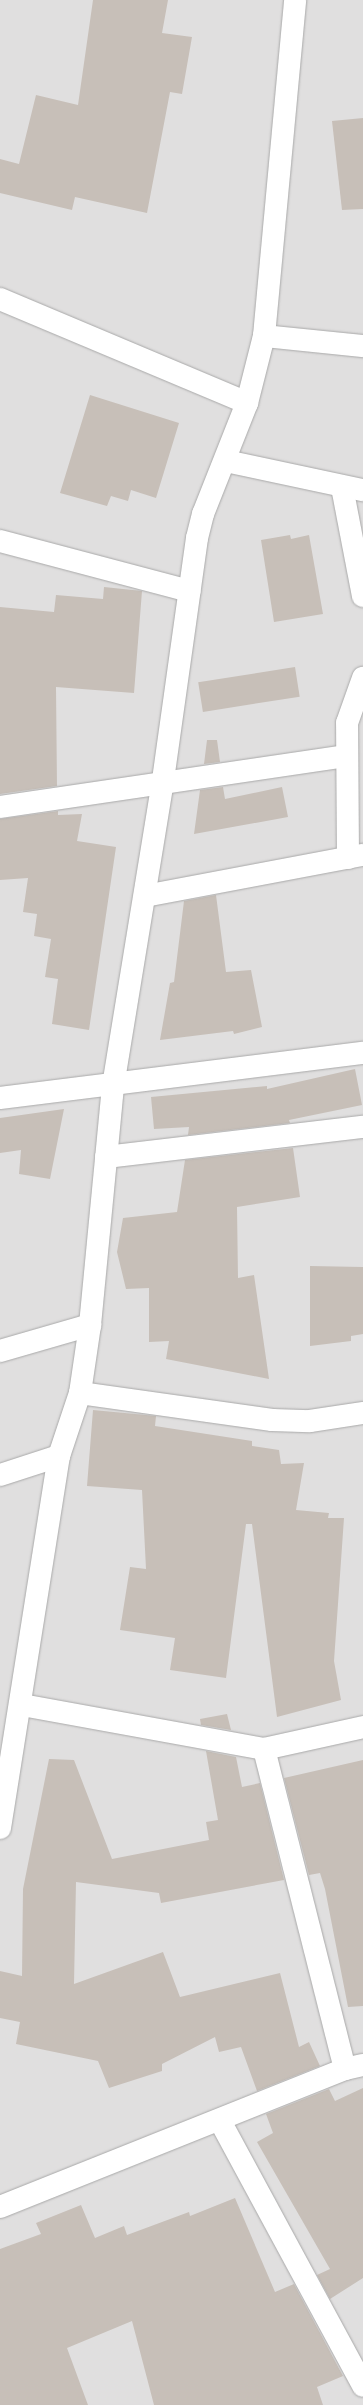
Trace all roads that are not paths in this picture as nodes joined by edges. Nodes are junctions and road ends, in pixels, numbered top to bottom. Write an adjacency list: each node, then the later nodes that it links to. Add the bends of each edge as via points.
1 (295, 0): 3 (street)
2 (0, 299): 5 (street)
3 (264, 336): 4 (street); 5 (street)
4 (363, 346)
5 (247, 403): 6 (street)
6 (226, 461): 7 (street); 10 (street, via 203,514)
7 (342, 487): 8 (street); 11 (street)
8 (363, 490)
9 (0, 541): 10 (street)
10 (189, 591): 15 (street)
11 (363, 596)
12 (363, 678): 13 (street)
13 (355, 722): 14 (street)
14 (346, 756): 15 (street); 17 (street)
15 (163, 780): 16 (street); 18 (street)
16 (0, 807)
17 (355, 856): 18 (street)
18 (145, 896): 20 (street)
19 (363, 1053): 20 (street)
20 (113, 1086): 21 (street); 23 (street)
21 (0, 1098)
22 (363, 1127): 23 (street)
23 (106, 1157): 24 (street)
24 (90, 1325): 25 (street); 26 (street)
25 (0, 1351)
26 (80, 1392): 27 (street, via 272,1420 310,1421); 28 (street)
27 (363, 1413)
28 (60, 1456): 29 (street); 30 (street)
29 (0, 1476)
30 (22, 1706): 32 (street); 33 (street)
31 (363, 1726): 32 (street)
32 (264, 1749): 34 (street)
33 (0, 1828)
34 (354, 2067): 35 (street)
35 (220, 2121): 36 (street); 37 (street)
36 (0, 2207)
37 (363, 2386)

